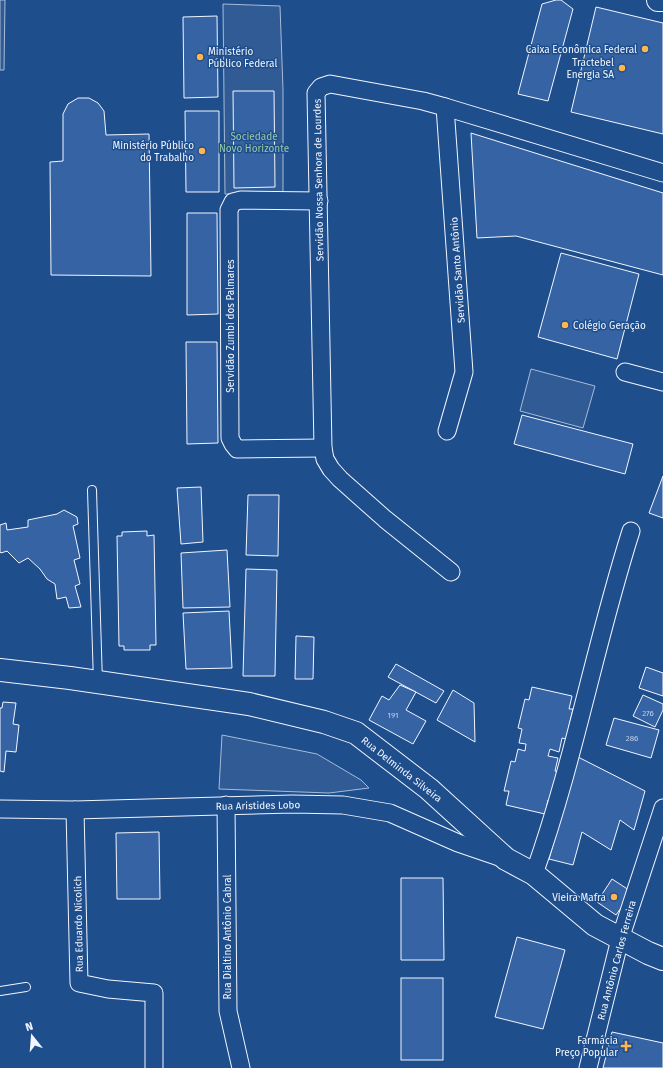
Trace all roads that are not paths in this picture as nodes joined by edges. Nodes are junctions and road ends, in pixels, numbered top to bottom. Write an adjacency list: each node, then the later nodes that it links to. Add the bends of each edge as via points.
1 (658, 0): 2 (main road)
2 (663, 0)
3 (445, 107): 4 (street, Servidão Nossa Senhora de Lourdes); 5 (street, Servidão Nossa Senhora de Lourdes, via 330,84 322,87 316,93); 8 (street, Servidão Santo Antônio, via 464,372)
4 (663, 173)
5 (319, 201): 9 (street, Servidão Nossa Senhora de Lourdes); 9 (street, Servidão Zumbi dos Palmares, via 241,200 233,202 229,210 230,438 237,450)
6 (625, 372): 7 (street)
7 (663, 382)
8 (447, 431)
9 (323, 448): 12 (street, Servidão Nossa Senhora de Lourdes, via 325,459 340,479)
10 (92, 490): 16 (lane)
11 (631, 531): 22 (street, via 577,730)
12 (451, 572)
13 (0, 658): 15 (main road, Rua Delminda Silveira)
14 (0, 670): 15 (main road, Rua Delminda Silveira)
15 (70, 678): 16 (main road, Rua Delminda Silveira)
16 (98, 683): 21 (main road, Rua Delminda Silveira, via 248,704 324,722 356,733 429,789)
17 (226, 805): 20 (street, Rua Aristides Lobo); 21 (street, Rua Aristides Lobo, via 343,805 390,813 458,843); 28 (street, Rua Dialtino Antônio Cabral, via 228,1011)
18 (663, 808): 23 (street, Rua Antônio Carlos Ferreira)
19 (0, 809): 20 (street, Rua Aristides Lobo)
20 (75, 810): 27 (street, Rua Eduardo Nicolich, via 79,983 108,989 154,993)
21 (506, 859): 22 (main road, Rua Delminda Silveira)
22 (534, 874): 23 (main road, Rua Delminda Silveira, via 595,925)
23 (620, 939): 24 (main road, Rua Delminda Silveira); 29 (street, Rua Antônio Carlos Ferreira)
24 (663, 959)
25 (26, 987): 26 (lane)
26 (0, 991)
27 (154, 1068)
28 (241, 1068)
29 (588, 1068)

